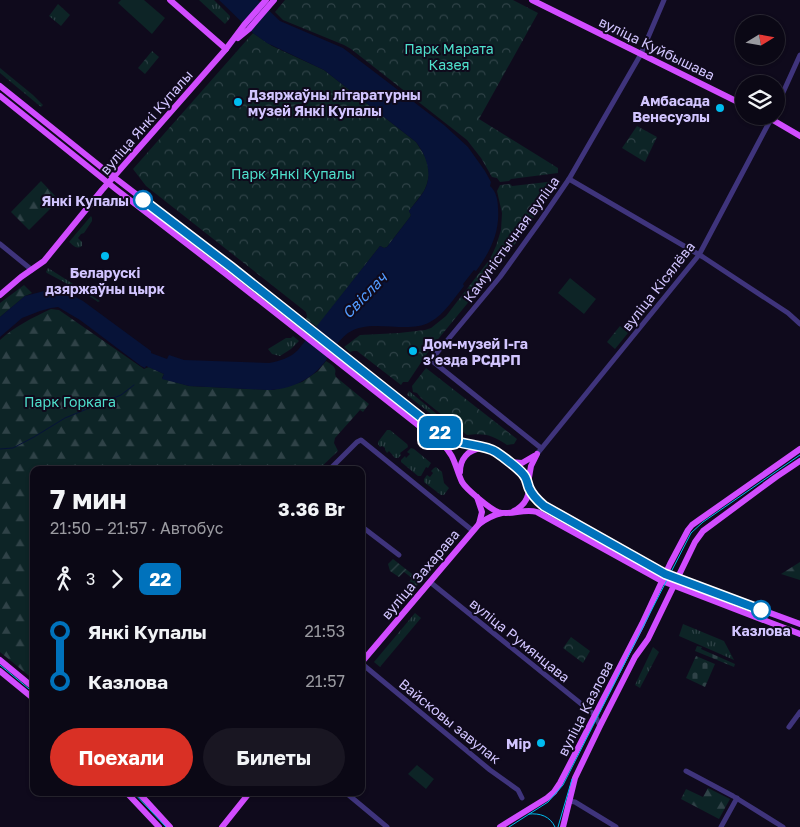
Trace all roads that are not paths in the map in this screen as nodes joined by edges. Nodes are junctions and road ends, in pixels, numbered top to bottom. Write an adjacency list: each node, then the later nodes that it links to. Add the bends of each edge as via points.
1 (170, 0): 6 (main road)
2 (274, 0): 5 (main road, вуліца Янкі Купалы)
3 (533, 0): 7 (main road, вуліца Куйбышава)
4 (664, 0): 7 (street, Камуністычная вуліца)
5 (266, 4): 6 (main road, вуліца Янкі Купалы)
6 (226, 49): 16 (main road, вуліца Янкі Купалы)
7 (641, 54): 12 (main road, вуліца Куйбышава); 17 (street, Камуністычная вуліца)
8 (800, 55): 10 (street)
9 (0, 86): 16 (main road)
10 (785, 88)
11 (0, 96): 18 (main road)
12 (735, 101)
13 (766, 125): 20 (street, вуліца Кісялёва)
14 (783, 125): 15 (main road)
15 (800, 136)
16 (114, 177): 18 (main road, вуліца Янкі Купалы); 24 (main road, via 447,438)
17 (569, 179): 20 (street); 26 (street, Камуністычная вуліца, via 500,277 431,360)
18 (108, 183): 21 (main road, вуліца Янкі Купалы, via 44,262); 30 (main road, via 446,448)
19 (0, 244): 21 (street)
20 (699, 255): 23 (street); 26 (street, вуліца Кісялёва)
21 (32, 270): 22 (main road, вуліца Янкі Купалы)
22 (0, 294)
23 (800, 324)
24 (483, 448): 28 (main road, via 495,451); 30 (main road, via 472,450 464,457)
25 (800, 450): 32 (main road, вуліца Казлова)
26 (539, 451): 28 (main road, via 522,463); 31 (main road, via 529,471)
27 (800, 461): 34 (main road, вуліца Казлова)
28 (508, 462): 31 (main road, via 522,472)
29 (332, 466): 38 (street, via 362,440)
30 (460, 475): 33 (main road, via 463,484)
31 (529, 486): 35 (main road, via 525,503); 40 (main road, via 544,506)
32 (740, 492): 34 (main road); 40 (main road, вуліца Казлова, via 692,525)
33 (476, 496): 35 (main road, via 496,511); 36 (main road, via 482,512)
34 (745, 500): 41 (main road, вуліца Казлова, via 699,536)
35 (507, 513): 36 (main road, via 491,516); 43 (main road, via 537,512)
36 (479, 524): 38 (main road, вуліца Захарава)
37 (365, 529): 39 (street)
38 (473, 531): 42 (main road, вуліца Захарава)
39 (399, 555)
40 (665, 574): 41 (main road); 43 (main road, вуліца Казлова)
41 (676, 579): 44 (main road, вуліца Казлова); 45 (main road)
42 (430, 582): 47 (main road, вуліца Захарава); 54 (street, вуліца Румянцава)
43 (662, 582): 44 (main road); 54 (main road, вуліца Казлова)
44 (673, 587): 46 (main road); 55 (main road, вуліца Казлова)
45 (800, 624)
46 (800, 634)
47 (365, 658)
48 (0, 660): 51 (main road)
49 (365, 666): 64 (street, Вайсковы завулак, via 518,790)
50 (0, 671): 52 (main road)
51 (30, 685)
52 (30, 696)
53 (800, 712): 56 (street)
54 (596, 715): 55 (street); 64 (main road, вуліца Казлова, via 554,792)
55 (600, 726): 63 (main road, вуліца Казлова, via 575,778)
56 (790, 727)
57 (686, 771): 62 (street)
58 (130, 796): 66 (main road)
59 (142, 796): 67 (main road)
60 (247, 796): 68 (main road)
61 (350, 796): 69 (street)
62 (737, 798): 74 (street); 75 (street)
63 (569, 801): 72 (main road, вуліца Казлова); 73 (street)
64 (529, 809): 65 (main road, вуліца Казлова)
65 (513, 818): 70 (main road, вуліца Казлова); 71 (main road)
66 (158, 827)
67 (170, 827)
68 (222, 827)
69 (387, 827)
70 (500, 827)
71 (509, 827)
72 (562, 827)
73 (616, 827)
74 (721, 827)
75 (783, 827)

